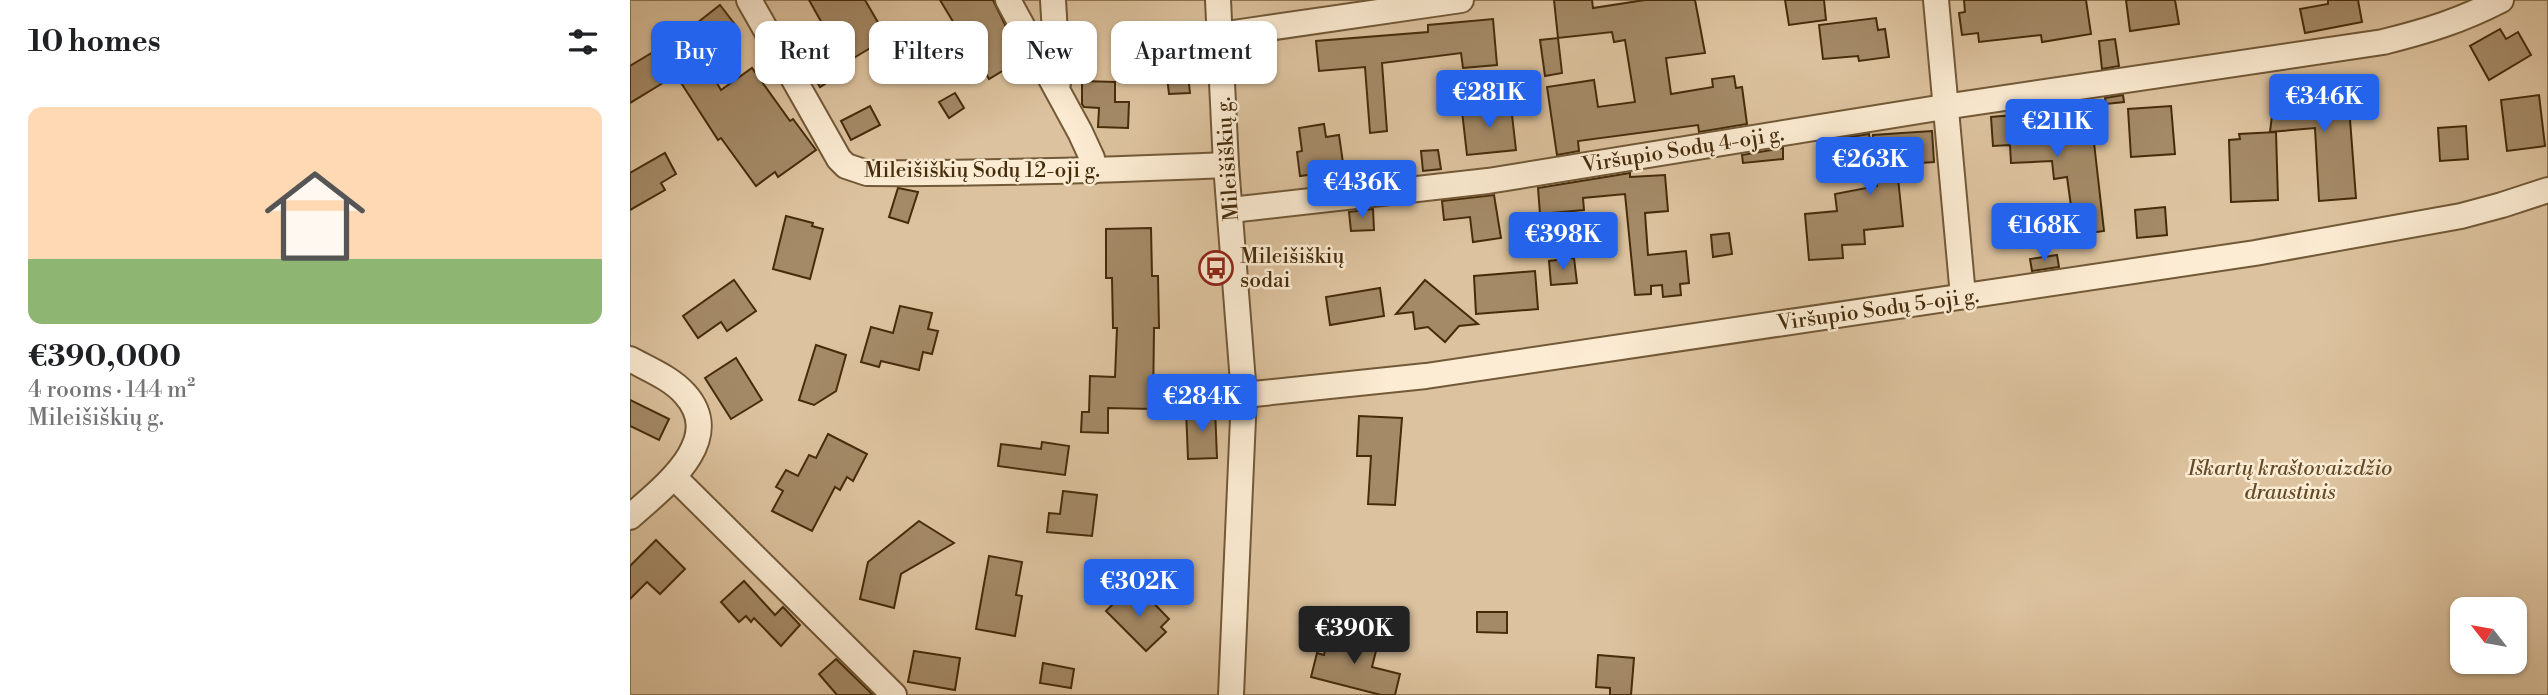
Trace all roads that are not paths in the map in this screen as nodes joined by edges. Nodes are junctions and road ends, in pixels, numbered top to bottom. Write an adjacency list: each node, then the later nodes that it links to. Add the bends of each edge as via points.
1 (749, 0): 14 (street, Mileišiškių Sodų 12-oji g., via 839,159 856,171)
2 (1008, 0): 11 (street)
3 (1053, 0): 11 (street)
4 (1218, 0): 8 (street, Mileišiškių g.)
5 (1461, 0): 9 (street)
6 (1936, 0): 12 (street)
7 (2501, 0): 12 (street, Viršupio Sodų 4-oji g., via 2465,19 2383,42)
8 (1219, 21)
9 (1277, 27)
10 (1222, 84): 13 (street, Mileišiškių g.)
11 (1059, 92): 14 (street, via 1092,158)
12 (1944, 107): 16 (street, Viršupio Sodų 4-oji g., via 1488,181); 17 (street)
13 (1226, 165): 14 (street, Mileišiškių Sodų 12-oji g.); 16 (street, Mileišiškių g.)
14 (1093, 171)
15 (2548, 190): 17 (street, Viršupio Sodų 5-oji g., via 2461,216 2255,253)
16 (1231, 210): 19 (street, Mileišiškių g.)
17 (1963, 296): 19 (street, Viršupio Sodų 5-oji g., via 1426,376)
18 (630, 359): 20 (street, via 674,384 695,408 698,440)
19 (1244, 395): 23 (street, Mileišiškių g.)
20 (674, 477): 21 (street); 22 (street)
21 (630, 517)
22 (894, 695)
23 (1231, 695)

